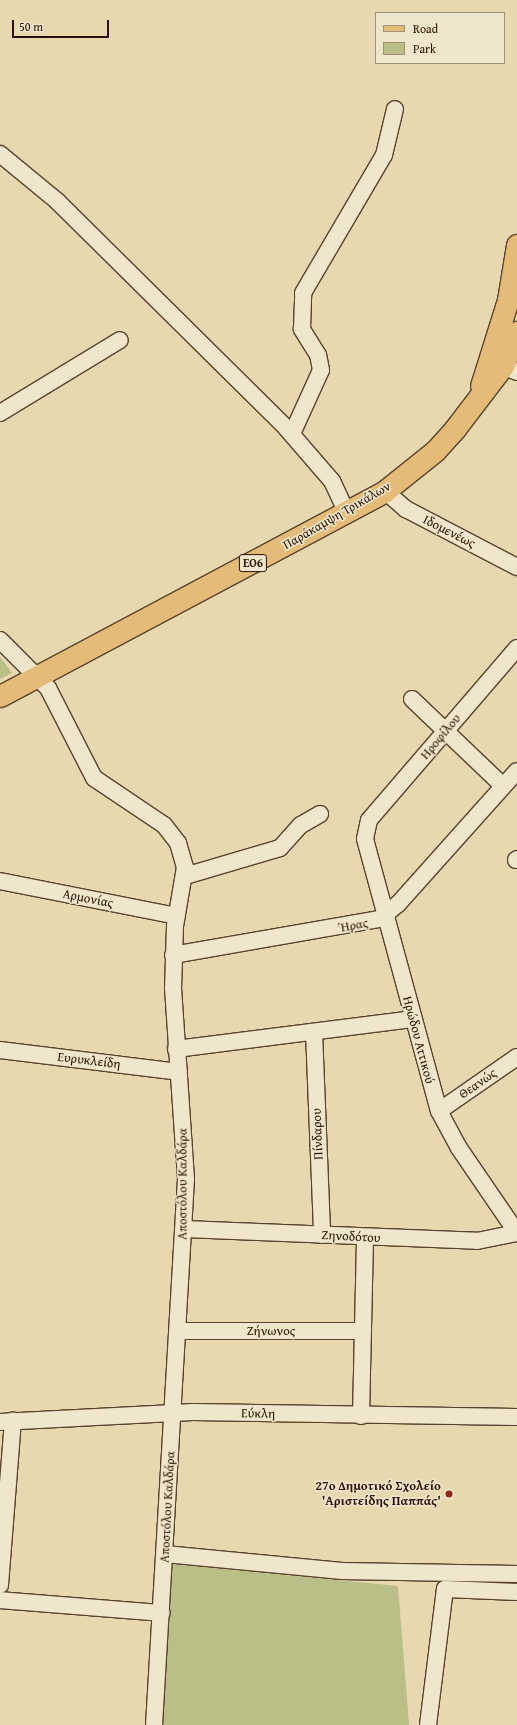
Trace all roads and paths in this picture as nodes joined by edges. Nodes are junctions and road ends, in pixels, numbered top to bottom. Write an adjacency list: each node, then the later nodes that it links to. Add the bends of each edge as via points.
1 (395, 109): 9 (street, via 384,155 303,293 302,330 318,355 321,370)
2 (0, 154): 9 (street, via 57,201)
3 (517, 245): 7 (main road, Παράκαμψη Τρικάλων / ΕΟ6, via 503,319)
4 (517, 332): 6 (main road, Παράκαμψη Τρικάλων / ΕΟ6)
5 (120, 340): 8 (street)
6 (510, 369): 7 (main road, Παράκαμψη Τρικάλων / ΕΟ6)
7 (478, 394): 10 (main road, Παράκαμψη Τρικάλων / ΕΟ6, via 435,451)
8 (0, 413)
9 (292, 434): 11 (street, via 332,481)
10 (385, 491): 11 (main road, Παράκαμψη Τρικάλων / ΕΟ6); 12 (street, Ιδομενέως, via 406,509)
11 (347, 513): 15 (main road, Παράκαμψη Τρικάλων / ΕΟ6)
12 (517, 567)
13 (0, 640): 15 (street, Αποστόλου Καλδάρα)
14 (517, 648): 18 (street, Ηροφίλου)
15 (39, 677): 16 (main road, Παράκαμψη Τρικάλων / ΕΟ6); 23 (street, Αποστόλου Καλδάρα, via 57,703 94,778 170,831 181,850)
16 (0, 696)
17 (412, 699): 18 (street)
18 (446, 731): 20 (street); 22 (street, Ηροφίλου)
19 (517, 771): 20 (street, Ήρας)
20 (503, 786): 26 (street, Ήρας)
21 (320, 814): 23 (street, via 301,825 280,848 219,869)
22 (366, 827): 26 (street, Ηρώδου Αττικού, via 366,850)
23 (185, 876): 25 (street, Αποστόλου Καλδάρα)
24 (0, 881): 25 (street, Αρμονίας)
25 (177, 916): 27 (street, Αποστόλου Καλδάρα)
26 (385, 916): 27 (street, Ήρας, via 365,924); 28 (street, Ηρώδου Αττικού)
27 (173, 955): 30 (street, Αποστόλου Καλδάρα)
28 (412, 1019): 29 (street); 34 (street, Ηρώδου Αττικού)
29 (314, 1032): 30 (street); 37 (street, Πίνδαρου)
30 (176, 1049): 33 (street, Αποστόλου Καλδάρα)
31 (0, 1050): 33 (street, Ευρυκλείδη)
32 (517, 1056): 34 (street, Θεανώς)
33 (179, 1072): 35 (street, Αποστόλου Καλδάρα, via 186,1161)
34 (439, 1111): 36 (street, Ηρώδου Αττικού, via 459,1148)
35 (184, 1229): 37 (street, Ζηνοδότου); 39 (street, Αποστόλου Καλδάρα)
36 (517, 1233): 38 (street, Ζηνοδότου, via 477,1241)
37 (322, 1235): 38 (street, Ζηνοδότου)
38 (365, 1238): 40 (street)
39 (178, 1331): 40 (street, Ζήνωνος); 41 (street, Αποστόλου Καλδάρα)
40 (363, 1331): 42 (street)
41 (173, 1413): 42 (street, Εύκλη); 44 (street, Εύκλη); 45 (street, Αποστόλου Καλδάρα)
42 (361, 1416): 43 (street, Εύκλη)
43 (517, 1417)
44 (6, 1422): 47 (street)
45 (165, 1554): 46 (street, via 292,1568); 50 (street, Αποστόλου Καλδάρα)
46 (517, 1574)
47 (0, 1585)
48 (517, 1592): 52 (street, via 445,1589)
49 (0, 1600): 50 (street)
50 (161, 1612): 51 (street, Αποστόλου Καλδάρα)
51 (154, 1725)
52 (428, 1725)

